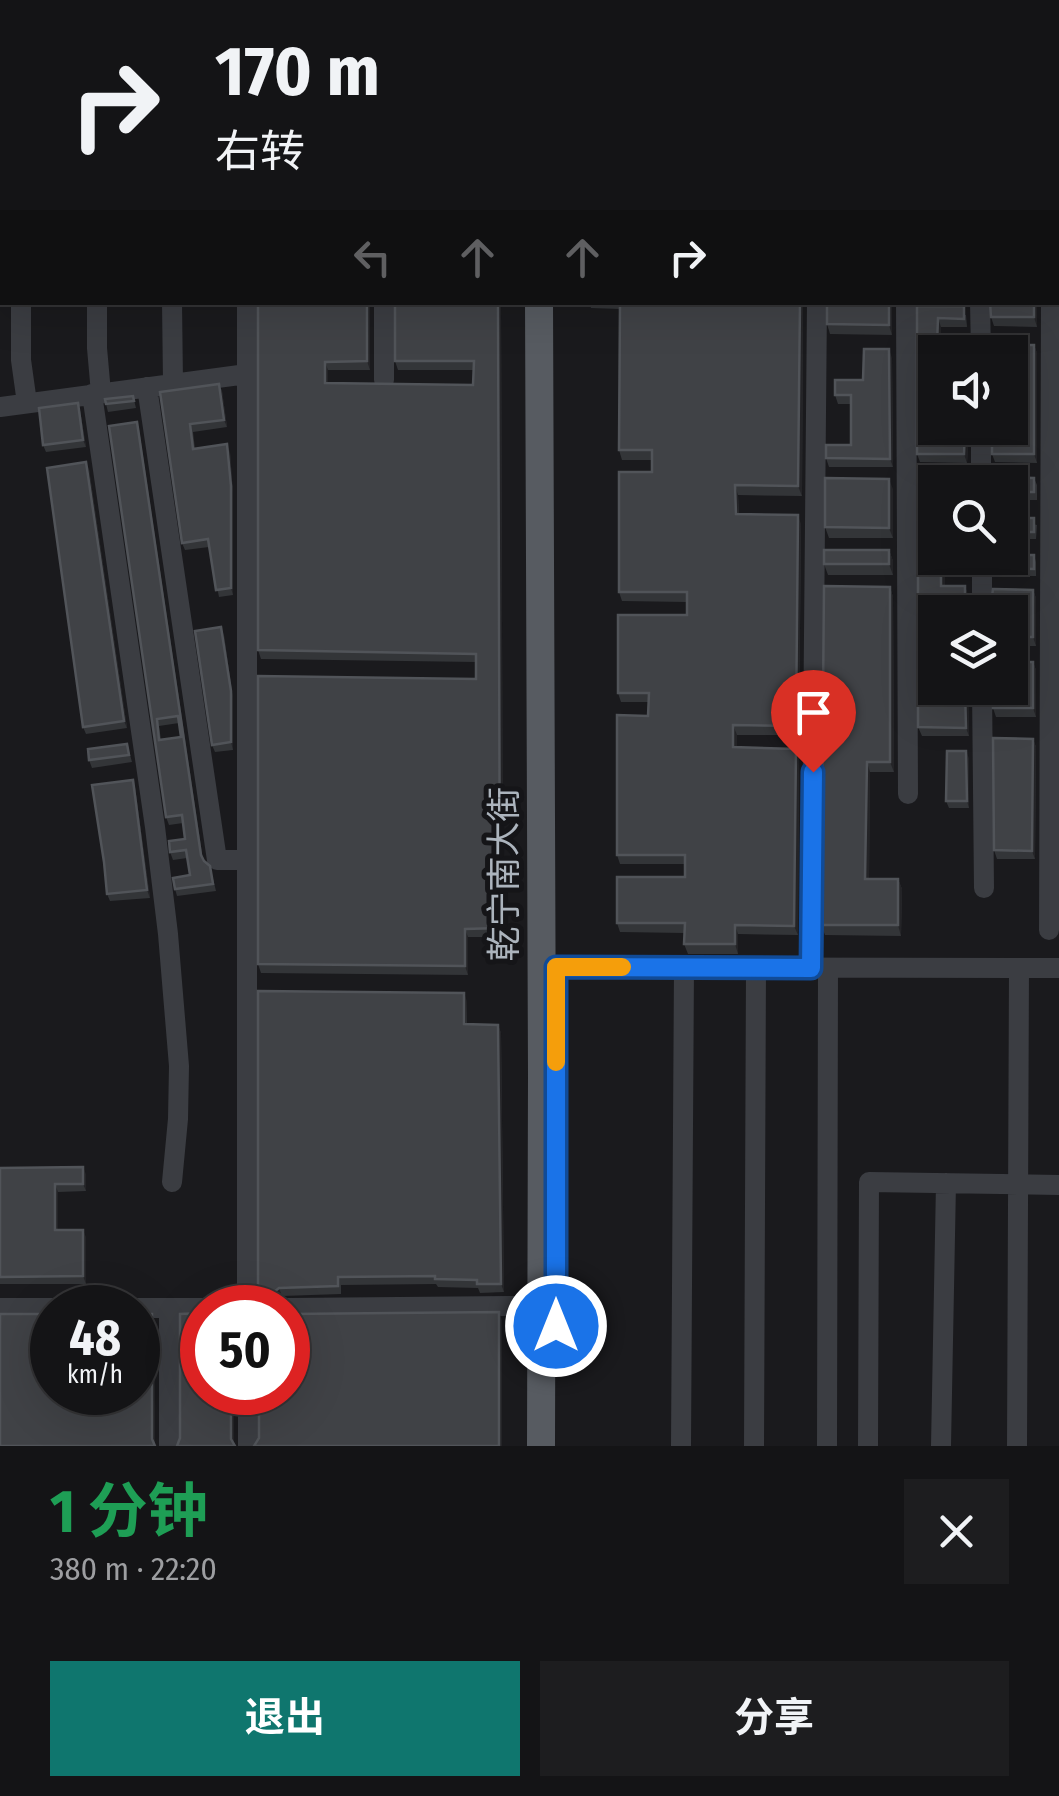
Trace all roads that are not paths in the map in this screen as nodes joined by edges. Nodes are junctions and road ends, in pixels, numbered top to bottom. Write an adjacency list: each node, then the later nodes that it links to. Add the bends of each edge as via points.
1 (21, 305): 18 (street)
2 (97, 305): 17 (street)
3 (172, 305): 15 (street)
4 (248, 305): 13 (street)
5 (384, 305): 14 (street)
6 (539, 305): 46 (main road, 乾宁南大街)
7 (555, 305): 25 (main road, 乾宁南大街)
8 (816, 305): 28 (street)
9 (906, 305): 21 (street)
10 (980, 305): 12 (street)
11 (1051, 305): 24 (street)
12 (981, 335)
13 (248, 374): 15 (street); 22 (street)
14 (384, 380)
15 (173, 384): 16 (street)
16 (147, 387): 17 (street); 22 (street, via 217,860)
17 (97, 394): 18 (street); 31 (street, via 168,934 179,1066)
18 (27, 403): 19 (street)
19 (0, 407)
20 (982, 705): 23 (street)
21 (908, 794)
22 (246, 860): 35 (street)
23 (984, 888)
24 (1048, 930)
25 (556, 967): 26 (street); 47 (main road, 乾宁南大街)
26 (684, 967): 27 (street); 48 (street)
27 (756, 968): 28 (street); 49 (street)
28 (820, 968): 29 (street); 50 (street)
29 (1019, 968): 30 (street); 33 (street)
30 (1059, 968)
31 (172, 1182)
32 (946, 1184): 33 (street); 51 (street, via 869,1182); 52 (street)
33 (1018, 1184): 34 (street); 53 (street)
34 (1059, 1185)
35 (247, 1285)
36 (520, 1306): 42 (street)
37 (0, 1308): 38 (street)
38 (30, 1308)
39 (160, 1308): 40 (street)
40 (169, 1308): 41 (street); 44 (street)
41 (180, 1308)
42 (310, 1308)
43 (248, 1415): 45 (street)
44 (169, 1446)
45 (248, 1446)
46 (541, 1446)
47 (557, 1446)
48 (681, 1446)
49 (754, 1446)
50 (827, 1446)
51 (868, 1446)
52 (941, 1446)
53 (1017, 1446)

